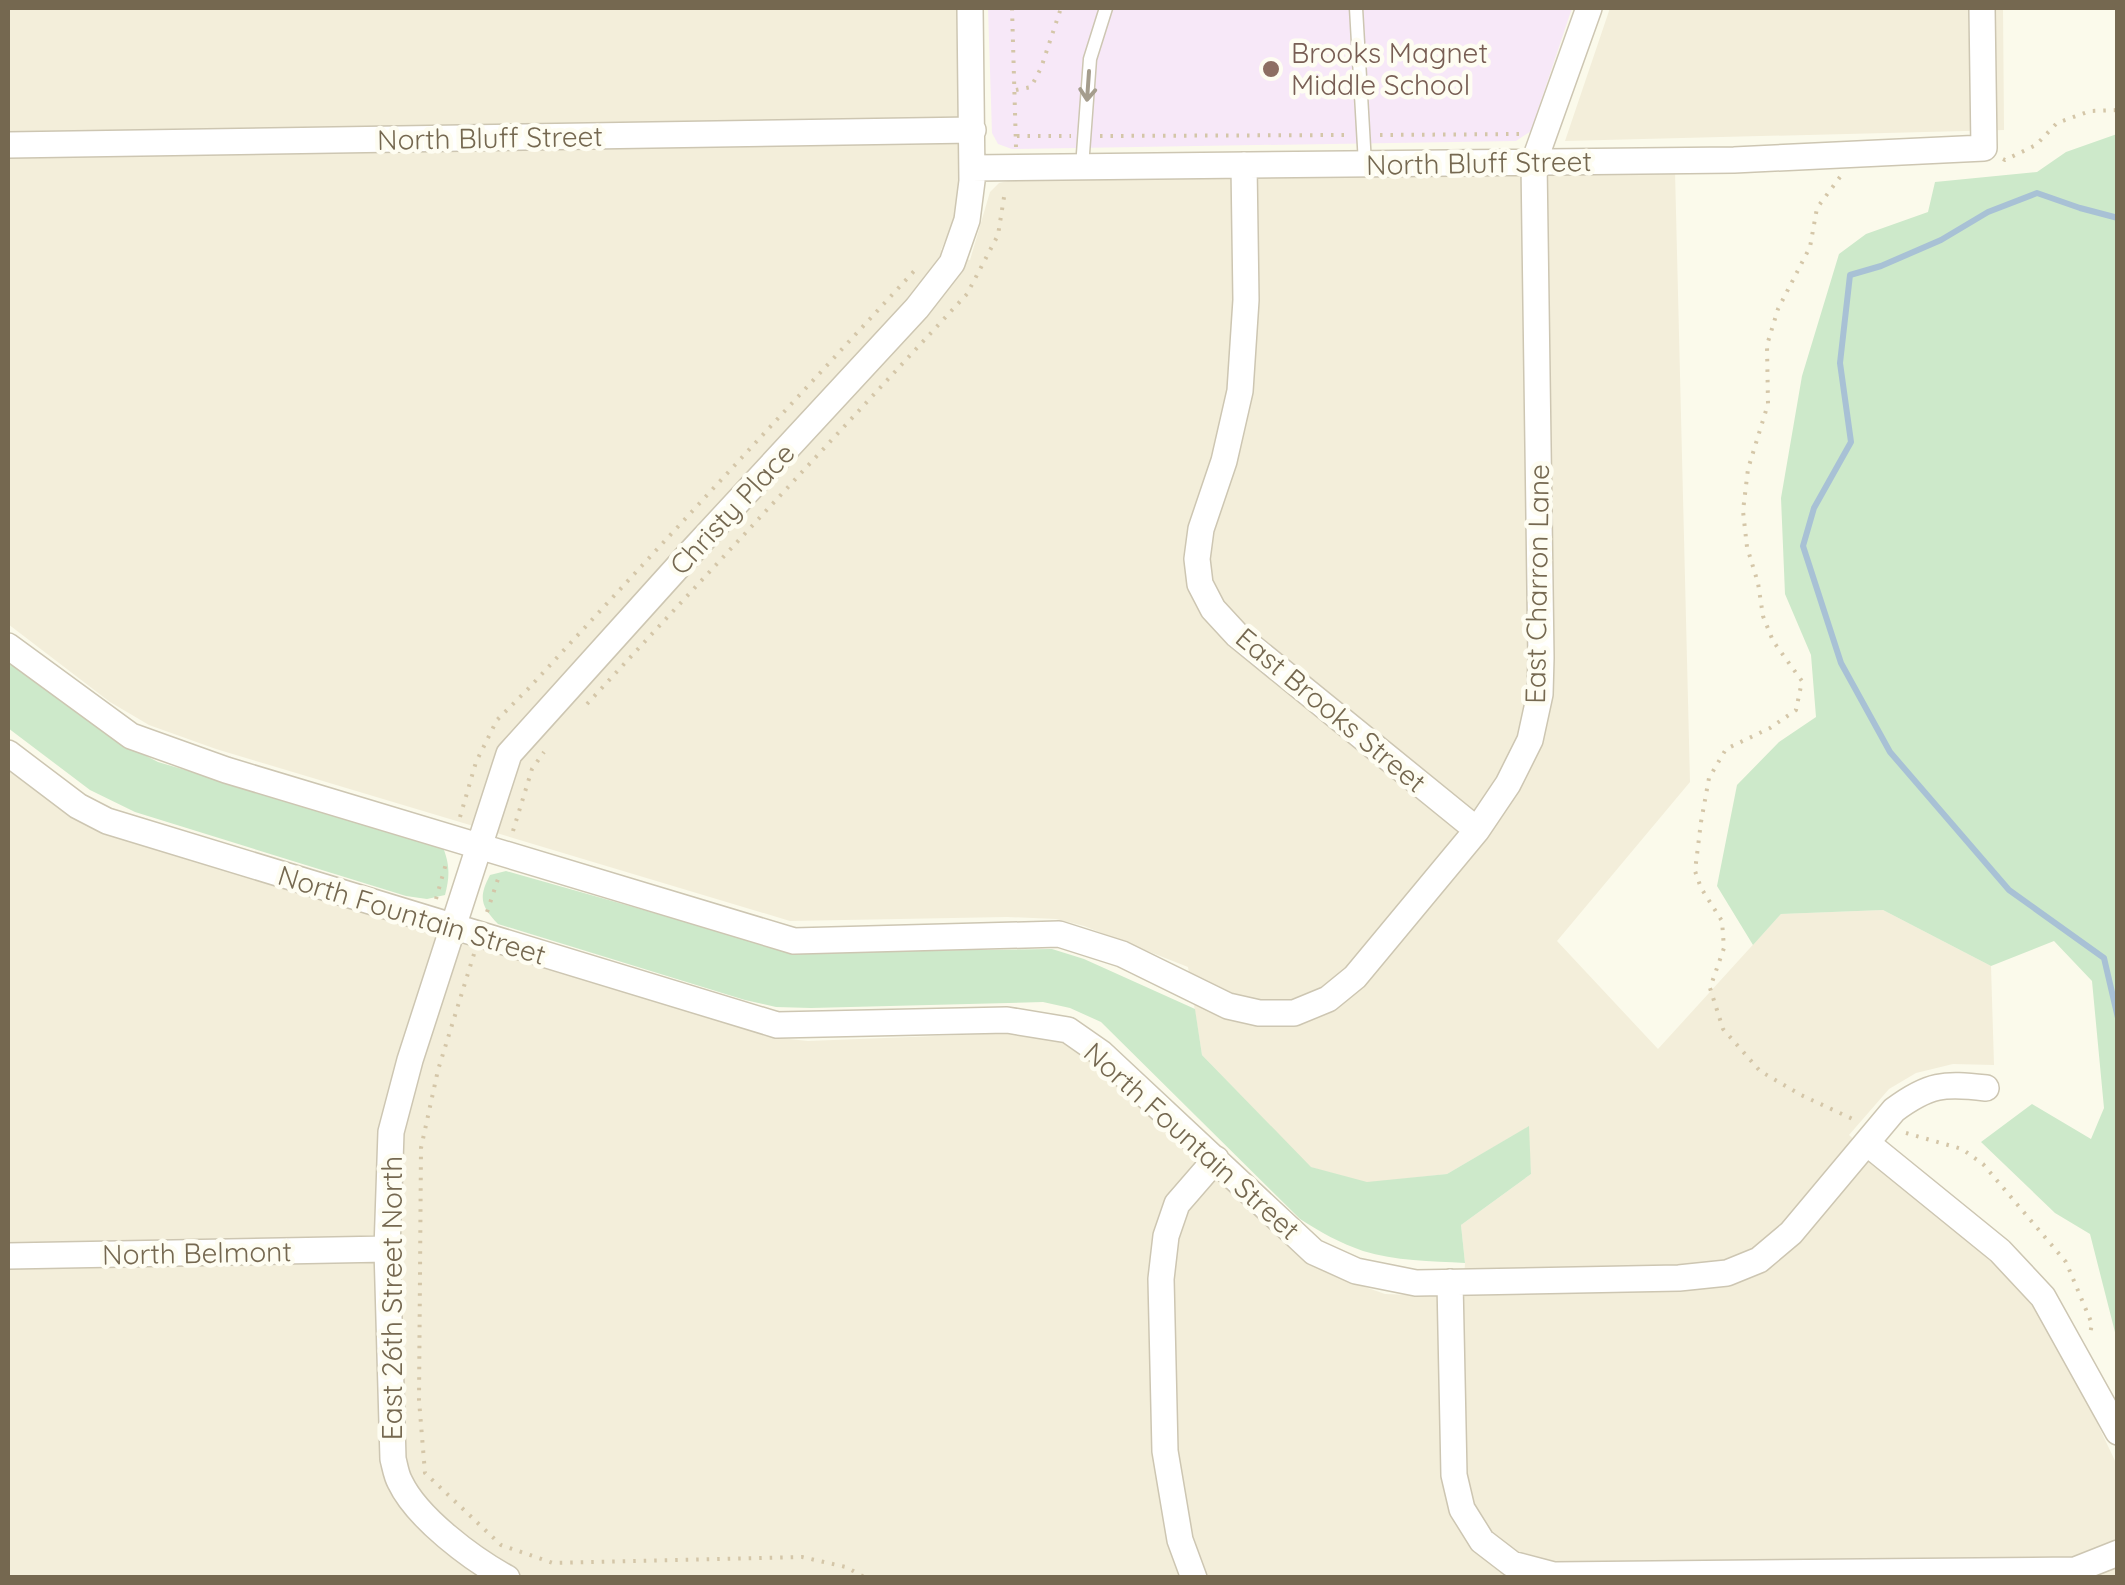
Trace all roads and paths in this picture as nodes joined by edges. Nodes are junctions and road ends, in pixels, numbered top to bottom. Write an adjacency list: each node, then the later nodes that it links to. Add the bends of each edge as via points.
1 (970, 8): 9 (street, Christy Place)
2 (1061, 8): 7 (path, via 1031,87)
3 (1106, 8): 13 (lane, one-way to 13, via 1090,59)
4 (1356, 8): 11 (lane)
5 (1589, 8): 16 (street)
6 (1982, 8): 15 (street)
7 (1016, 90)
8 (2118, 110): 15 (path, via 2057,122 2036,145 2005,160)
9 (972, 130): 14 (street, North Bluff Street); 20 (street, Christy Place)
10 (1526, 134): 11 (path)
11 (1364, 135): 13 (path); 17 (lane)
12 (1017, 136): 13 (path)
13 (1084, 136): 19 (lane)
14 (8, 146)
15 (1984, 148): 16 (street, North Bluff Street)
16 (1534, 162): 17 (street, North Bluff Street); 25 (street, East Charron Lane, via 1540,694 1530,740)
17 (1365, 164): 18 (street, North Bluff Street)
18 (1244, 165): 19 (street, North Bluff Street); 25 (street, East Brooks Street, via 1240,390 1201,530 1200,584 1237,635)
19 (1082, 167): 20 (street, North Bluff Street)
20 (972, 168): 27 (street, Christy Place, via 968,220 952,263 510,754)
21 (1846, 172): 31 (path, via 1817,208 1810,247 1766,344 1768,404 1743,511 1763,616 1802,681 1796,710 1726,750 1709,778 1695,871 1722,922 1724,948 1710,988 1724,1029 1760,1071)
22 (927, 257): 26 (path, via 497,720 476,762)
23 (8, 646): 26 (street, via 131,736)
24 (8, 753): 28 (street, North Fountain Street, via 107,821)
25 (1476, 830): 27 (street, East Charron Lane, via 1355,977 1328,999 1294,1013 1228,1006 1122,954 1059,934 794,941)
26 (453, 839): 27 (street); 28 (path)
27 (480, 847): 28 (street, East 26th Street North)
28 (442, 924): 32 (street, North Fountain Street, via 777,1025 1006,1020 1068,1030); 33 (street, East 26th Street North, via 391,1132)
29 (1986, 1088): 31 (street, North Fountain Street, via 1949,1084 1915,1094)
30 (1896, 1130): 36 (path, via 1962,1149 1983,1164 2066,1262 2092,1324)
31 (1864, 1133): 35 (street, North Fountain Street, via 1791,1233 1759,1260 1727,1274); 36 (street, via 2043,1297)
32 (1216, 1159): 35 (street, North Fountain Street, via 1314,1252 1356,1271); 40 (street, via 1177,1204 1161,1279 1166,1450 1180,1540)
33 (387, 1249): 34 (street, North Belmont); 39 (street, East 26th Street North, via 398,1480 468,1554)
34 (8, 1256)
35 (1450, 1282): 38 (street, via 1454,1476 1462,1509 1482,1541 1512,1564 1574,1576 2075,1570)
36 (2083, 1368): 37 (street)
37 (2118, 1432)
38 (2118, 1552)
39 (507, 1578)
40 (1194, 1578)

